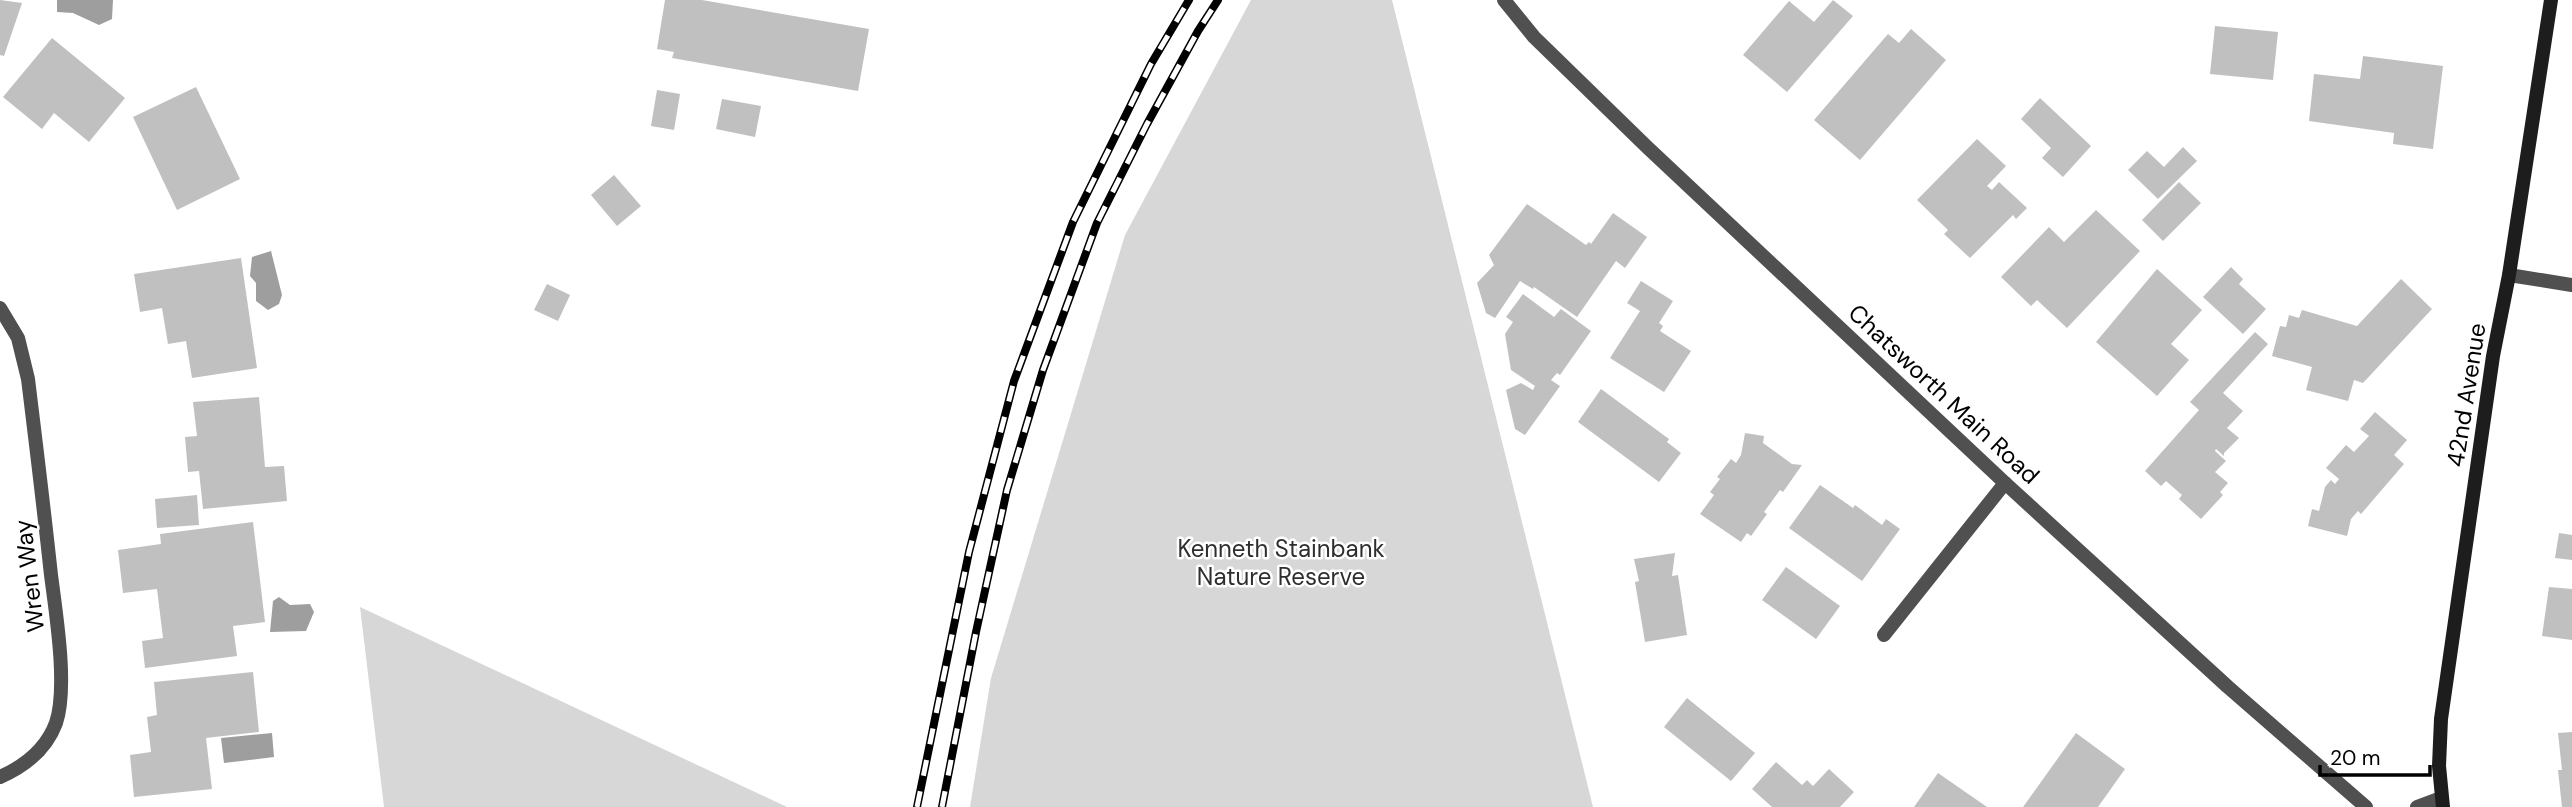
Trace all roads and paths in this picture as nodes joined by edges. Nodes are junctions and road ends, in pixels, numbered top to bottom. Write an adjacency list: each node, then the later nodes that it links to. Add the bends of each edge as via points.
1 (1504, 0): 6 (street, Chatsworth Main Road, via 1534,37 1619,119)
2 (2551, 0): 3 (street, 42nd Avenue)
3 (2509, 275): 4 (street); 9 (street, 42nd Avenue, via 2493,356 2441,719)
4 (2572, 285)
5 (0, 308): 8 (street, Wren Way, via 18,338 28,379 60,645 60,692 57,722 45,747)
6 (2005, 483): 7 (street); 10 (street, Chatsworth Main Road)
7 (1884, 635)
8 (0, 777)
9 (2442, 802): 11 (street)
10 (2366, 807)
11 (2417, 807)

